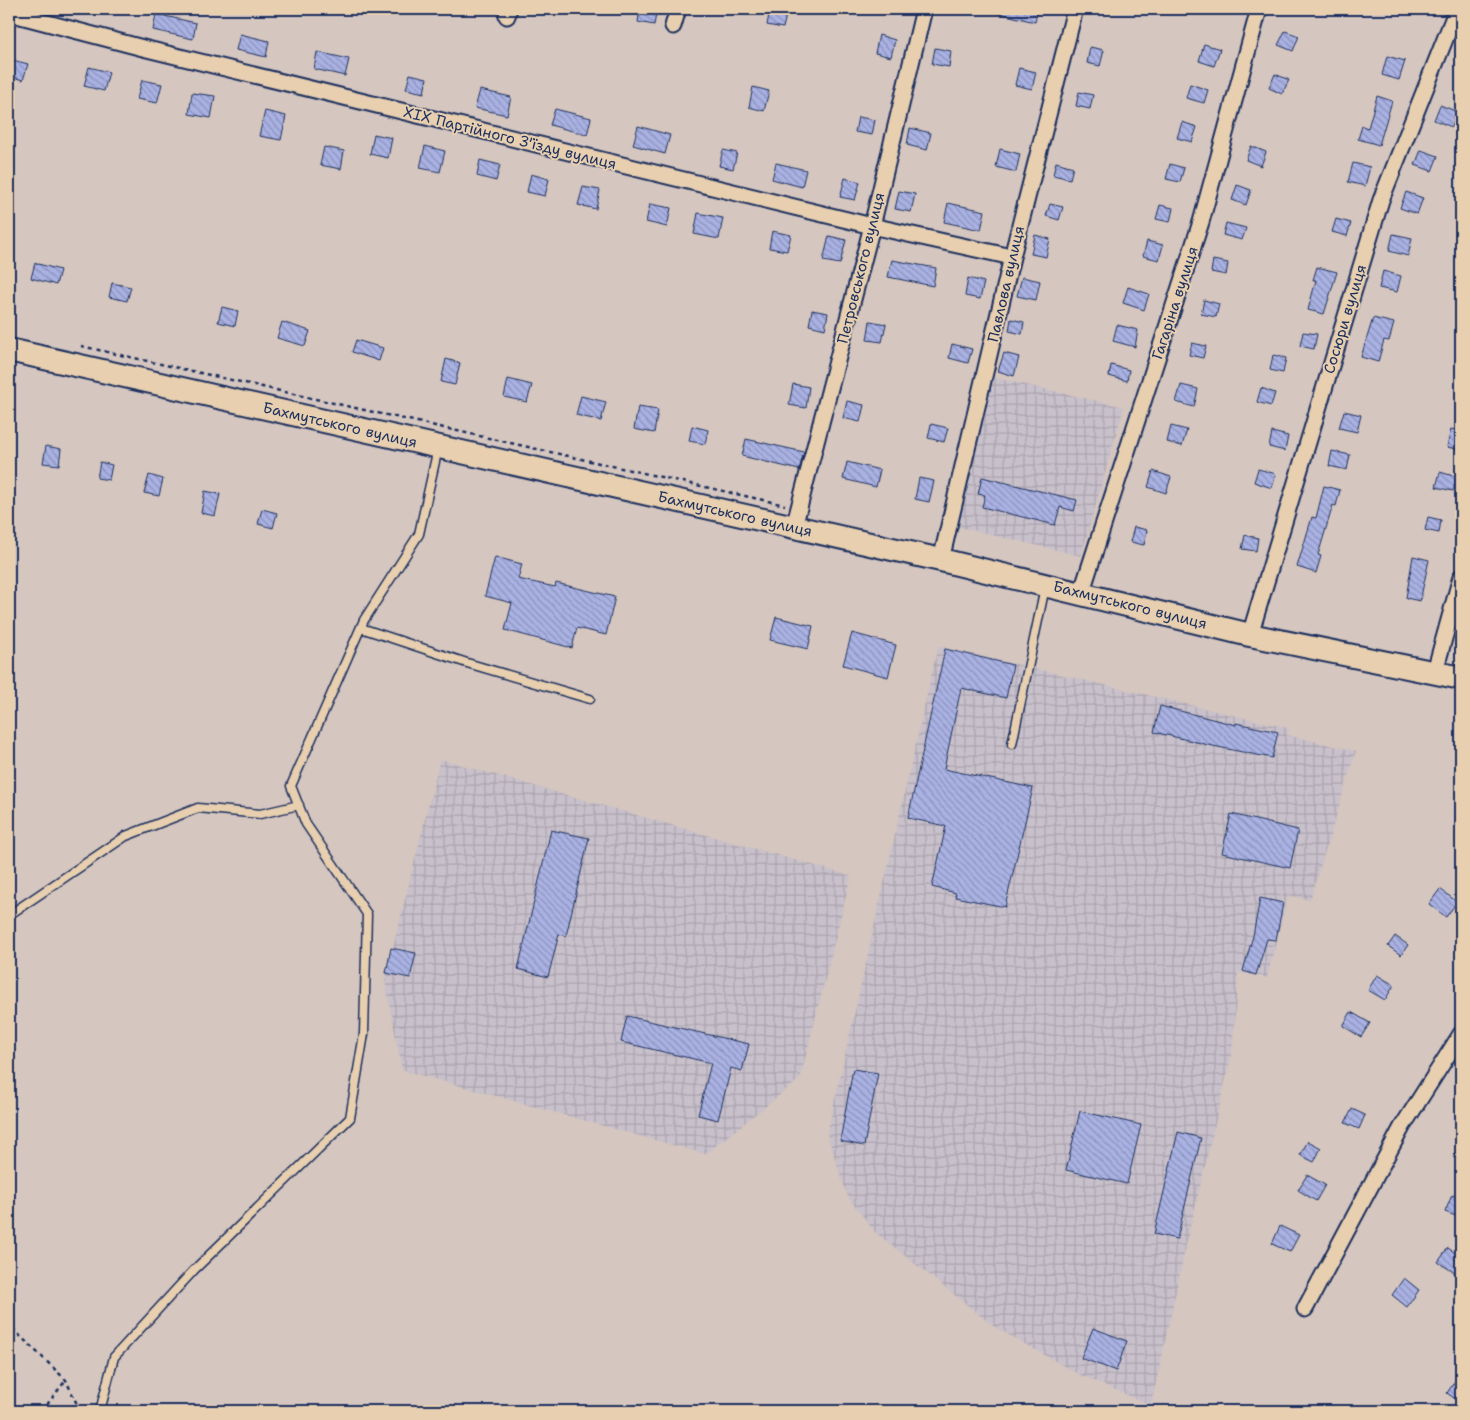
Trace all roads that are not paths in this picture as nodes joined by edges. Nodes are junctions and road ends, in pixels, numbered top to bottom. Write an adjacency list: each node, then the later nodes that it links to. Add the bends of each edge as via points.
1 (678, 9): 7 (street)
2 (924, 9): 8 (street, Петровського вулиця)
3 (1075, 9): 9 (street, Павлова вулиця)
4 (1259, 9): 16 (street, Гагаріна вулиця, via 1201,222)
5 (1457, 9): 18 (street, Сосюри вулиця, via 1381,200)
6 (9, 13): 8 (street, XIX Партійного З'їзду вулиця)
7 (673, 26)
8 (872, 226): 9 (street, XIX Партійного З'їзду вулиця); 12 (street, Петровського вулиця)
9 (1012, 257): 13 (street, Павлова вулиця)
10 (9, 350): 11 (main road, Бахмутського вулиця)
11 (438, 448): 12 (main road, Бахмутського вулиця); 17 (lane, via 419,534)
12 (796, 517): 13 (main road, Бахмутського вулиця)
13 (941, 560): 15 (main road, Бахмутського вулиця)
14 (1461, 576): 19 (street)
15 (1045, 585): 16 (main road, Бахмутського вулиця); 22 (lane)
16 (1081, 594): 18 (main road, Бахмутського вулиця)
17 (361, 628): 21 (lane); 23 (lane, via 291,786)
18 (1250, 635): 19 (main road, Бахмутського вулиця)
19 (1435, 671): 20 (main road, Бахмутського вулиця)
20 (1461, 678)
21 (590, 699)
22 (1012, 744)
23 (299, 805): 24 (lane, via 260,814 198,808 126,836); 27 (lane, via 306,824 367,914 364,1034 350,1118 194,1270 114,1357)
24 (9, 915)
25 (1461, 1034): 26 (street, via 1402,1127)
26 (1305, 1309)
27 (100, 1411)

